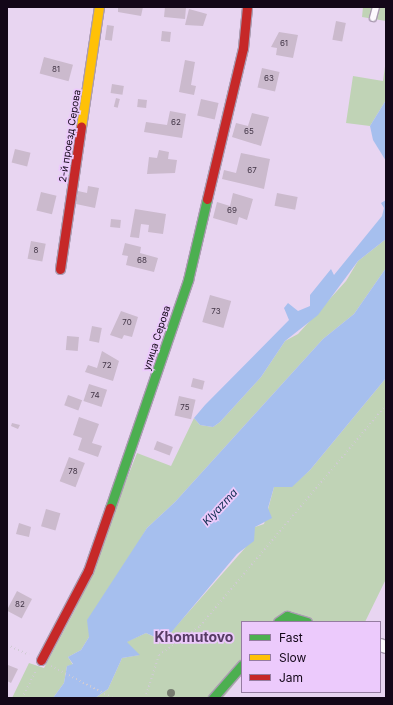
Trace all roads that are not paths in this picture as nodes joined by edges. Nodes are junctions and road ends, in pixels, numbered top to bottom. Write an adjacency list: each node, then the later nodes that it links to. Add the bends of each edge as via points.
1 (99, 7): 5 (street, 2-й проезд Серова)
2 (247, 7): 8 (street, улица Серова, via 244,48 188,280 88,571)
3 (376, 7): 4 (lane)
4 (373, 18)
5 (60, 269)
6 (280, 621): 7 (street, via 287,616)
7 (304, 621)
8 (41, 660)
9 (241, 666): 10 (street)
10 (213, 698)

